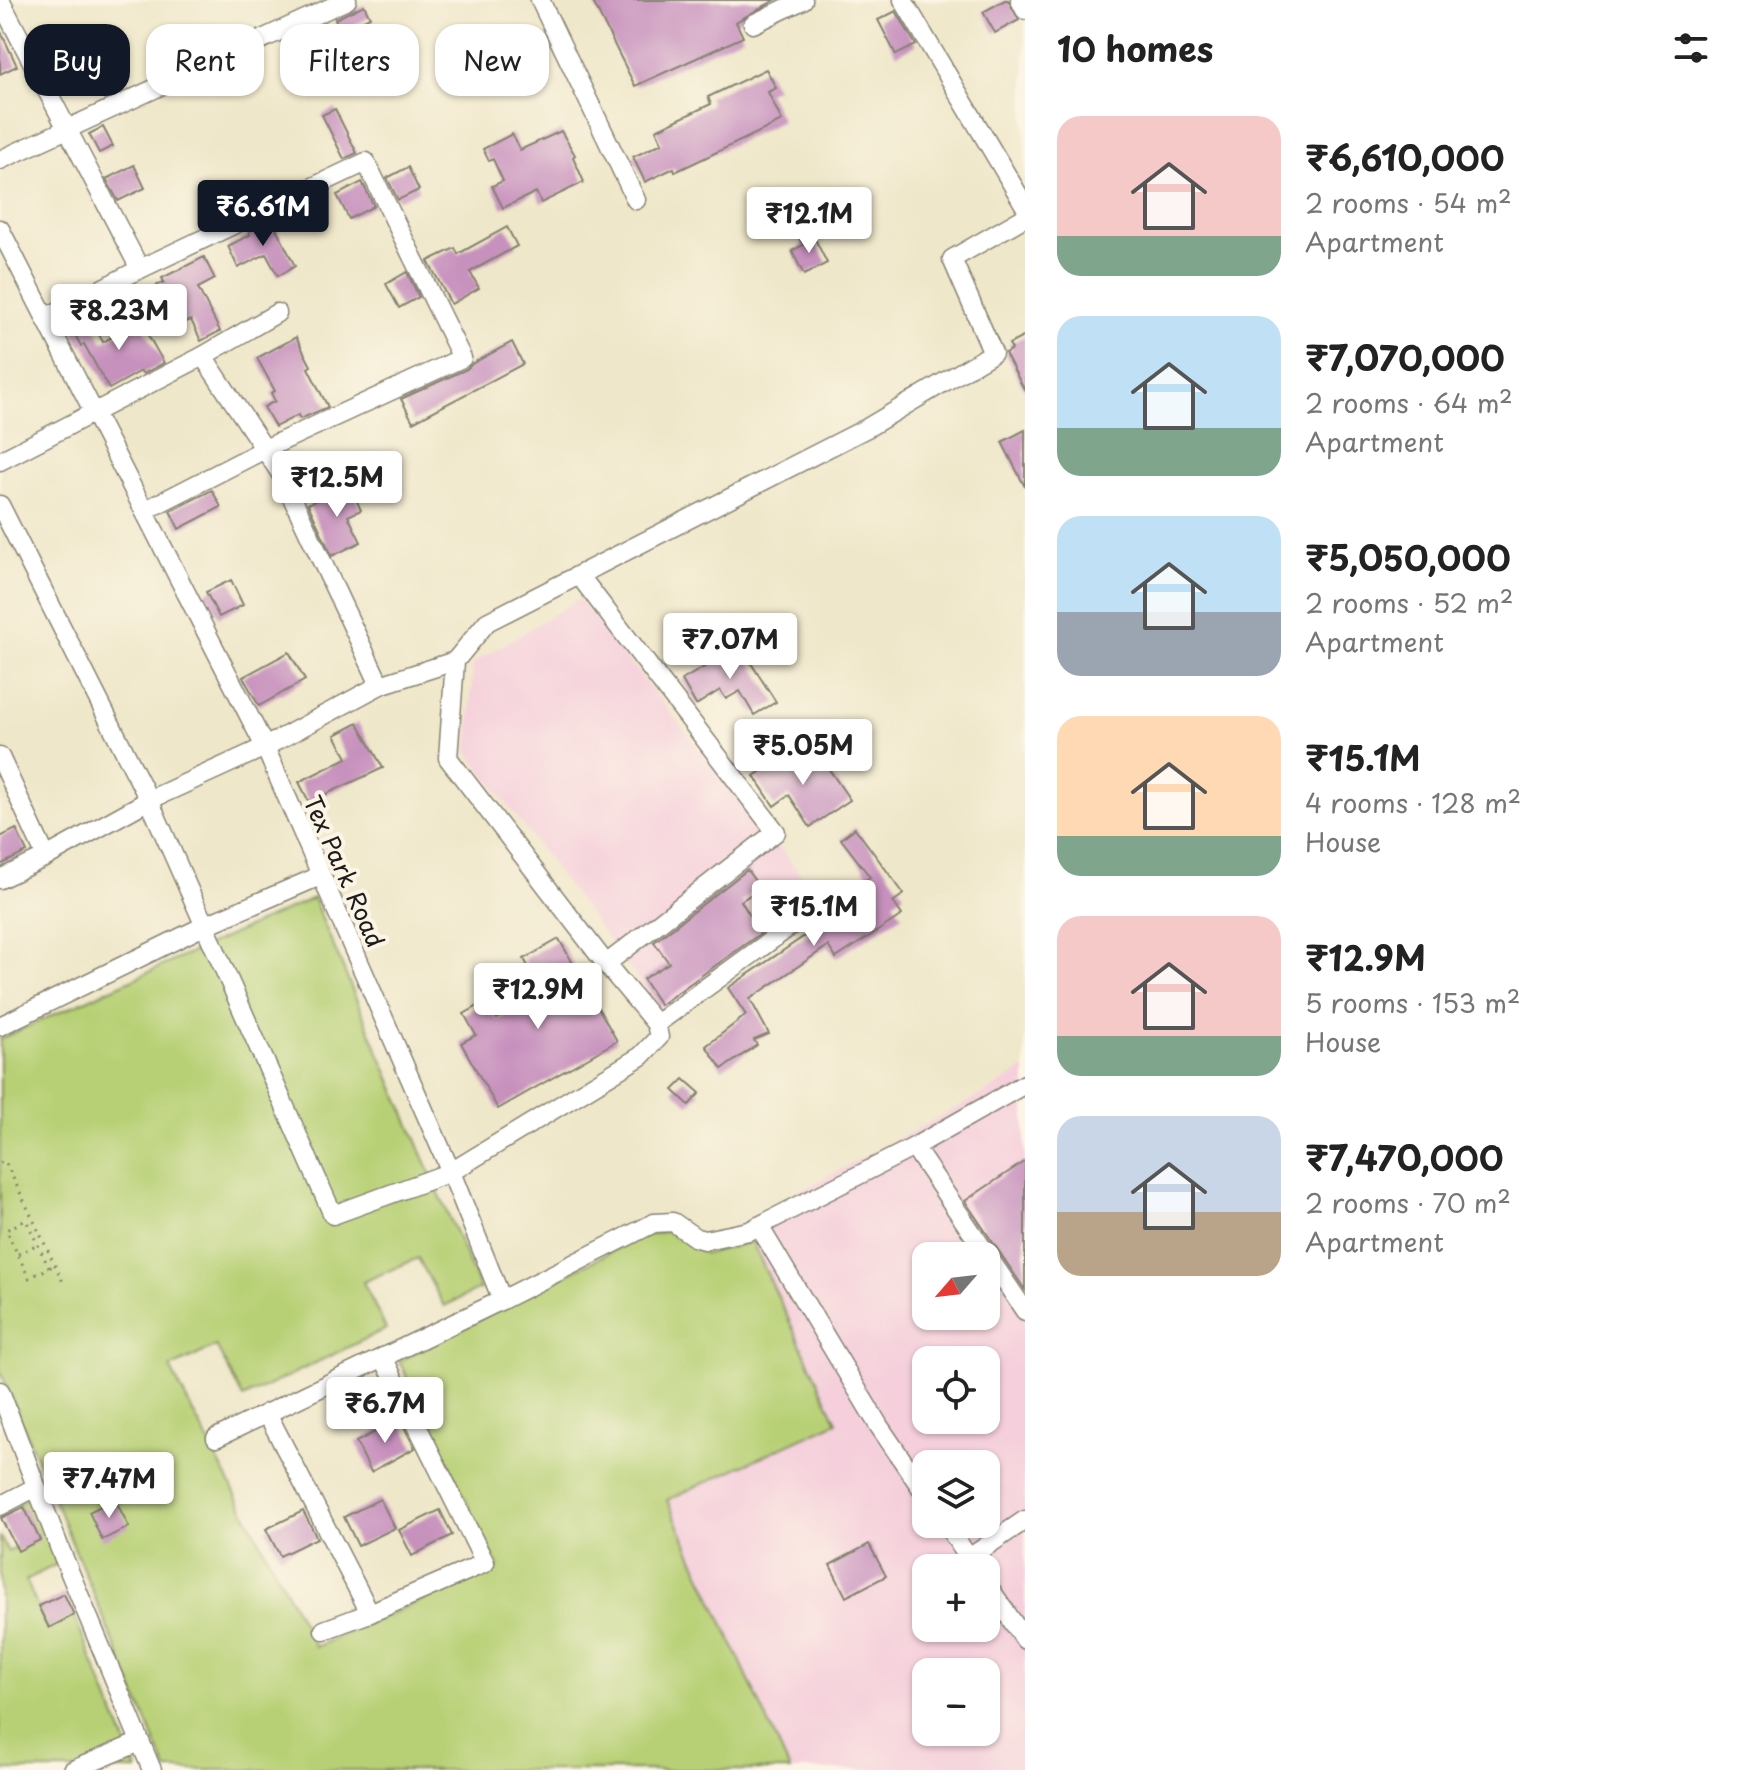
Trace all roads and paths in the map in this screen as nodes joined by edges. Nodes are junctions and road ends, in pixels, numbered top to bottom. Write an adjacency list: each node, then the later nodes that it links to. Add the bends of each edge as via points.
1 (0, 0): 9 (street)
2 (347, 0): 9 (street)
3 (540, 0): 11 (street)
4 (803, 0): 8 (street)
5 (903, 0): 12 (street)
6 (1020, 0): 7 (street)
7 (1025, 10)
8 (753, 24)
9 (67, 131): 10 (street); 15 (street)
10 (0, 160)
11 (636, 200)
12 (1025, 206)
13 (1025, 217): 24 (street, via 952,259 993,353 889,415)
14 (0, 229): 17 (street, Tex Park Road)
15 (140, 269): 17 (street); 20 (street, via 366,162 462,358)
16 (277, 313): 18 (street)
17 (45, 318): 19 (street, Tex Park Road)
18 (203, 356): 19 (street); 20 (street)
19 (94, 412): 21 (street); 23 (street, Tex Park Road)
20 (267, 448): 23 (street); 26 (street)
21 (0, 461)
22 (0, 505): 29 (street)
23 (144, 511): 27 (street, Tex Park Road)
24 (579, 575): 25 (street, via 487,622); 35 (street, via 776,832)
25 (455, 661): 26 (street); 35 (street, via 448,758)
26 (380, 685): 27 (street)
27 (265, 747): 29 (street); 31 (street, Tex Park Road)
28 (0, 757): 30 (street)
29 (149, 800): 30 (street); 34 (street)
30 (46, 857): 32 (street)
31 (320, 876): 34 (street); 41 (street, Tex Park Road)
32 (0, 879)
33 (803, 917): 36 (street)
34 (206, 925): 37 (street); 41 (street, via 333,1215)
35 (606, 964): 36 (street)
36 (656, 1024): 41 (street, via 659,1037 641,1056)
37 (0, 1026)
38 (1025, 1084): 39 (street)
39 (914, 1147): 42 (street); 49 (street)
40 (0, 1163): 45 (path, via 5,1161)
41 (451, 1172): 48 (street, Tex Park Road)
42 (754, 1228): 48 (street, via 705,1240 673,1222 654,1223); 54 (street)
43 (38, 1244): 44 (path); 44 (path, via 26,1220 6,1230); 46 (path)
44 (18, 1254): 46 (path, via 29,1278)
45 (55, 1265): 46 (path); 47 (path)
46 (49, 1268)
47 (63, 1282)
48 (502, 1300): 50 (street)
49 (1025, 1311)
50 (383, 1357): 52 (street); 60 (street, via 485,1563)
51 (0, 1391): 55 (street)
52 (267, 1413): 53 (street); 60 (street)
53 (216, 1438)
54 (912, 1474)
55 (36, 1487): 56 (street); 63 (street)
56 (0, 1506)
57 (1025, 1520): 58 (street)
58 (984, 1554)
59 (1000, 1603): 62 (street)
60 (370, 1613): 61 (street)
61 (324, 1630)
62 (1025, 1640)
63 (140, 1742): 64 (street); 65 (street)
64 (73, 1770)
65 (152, 1770)

